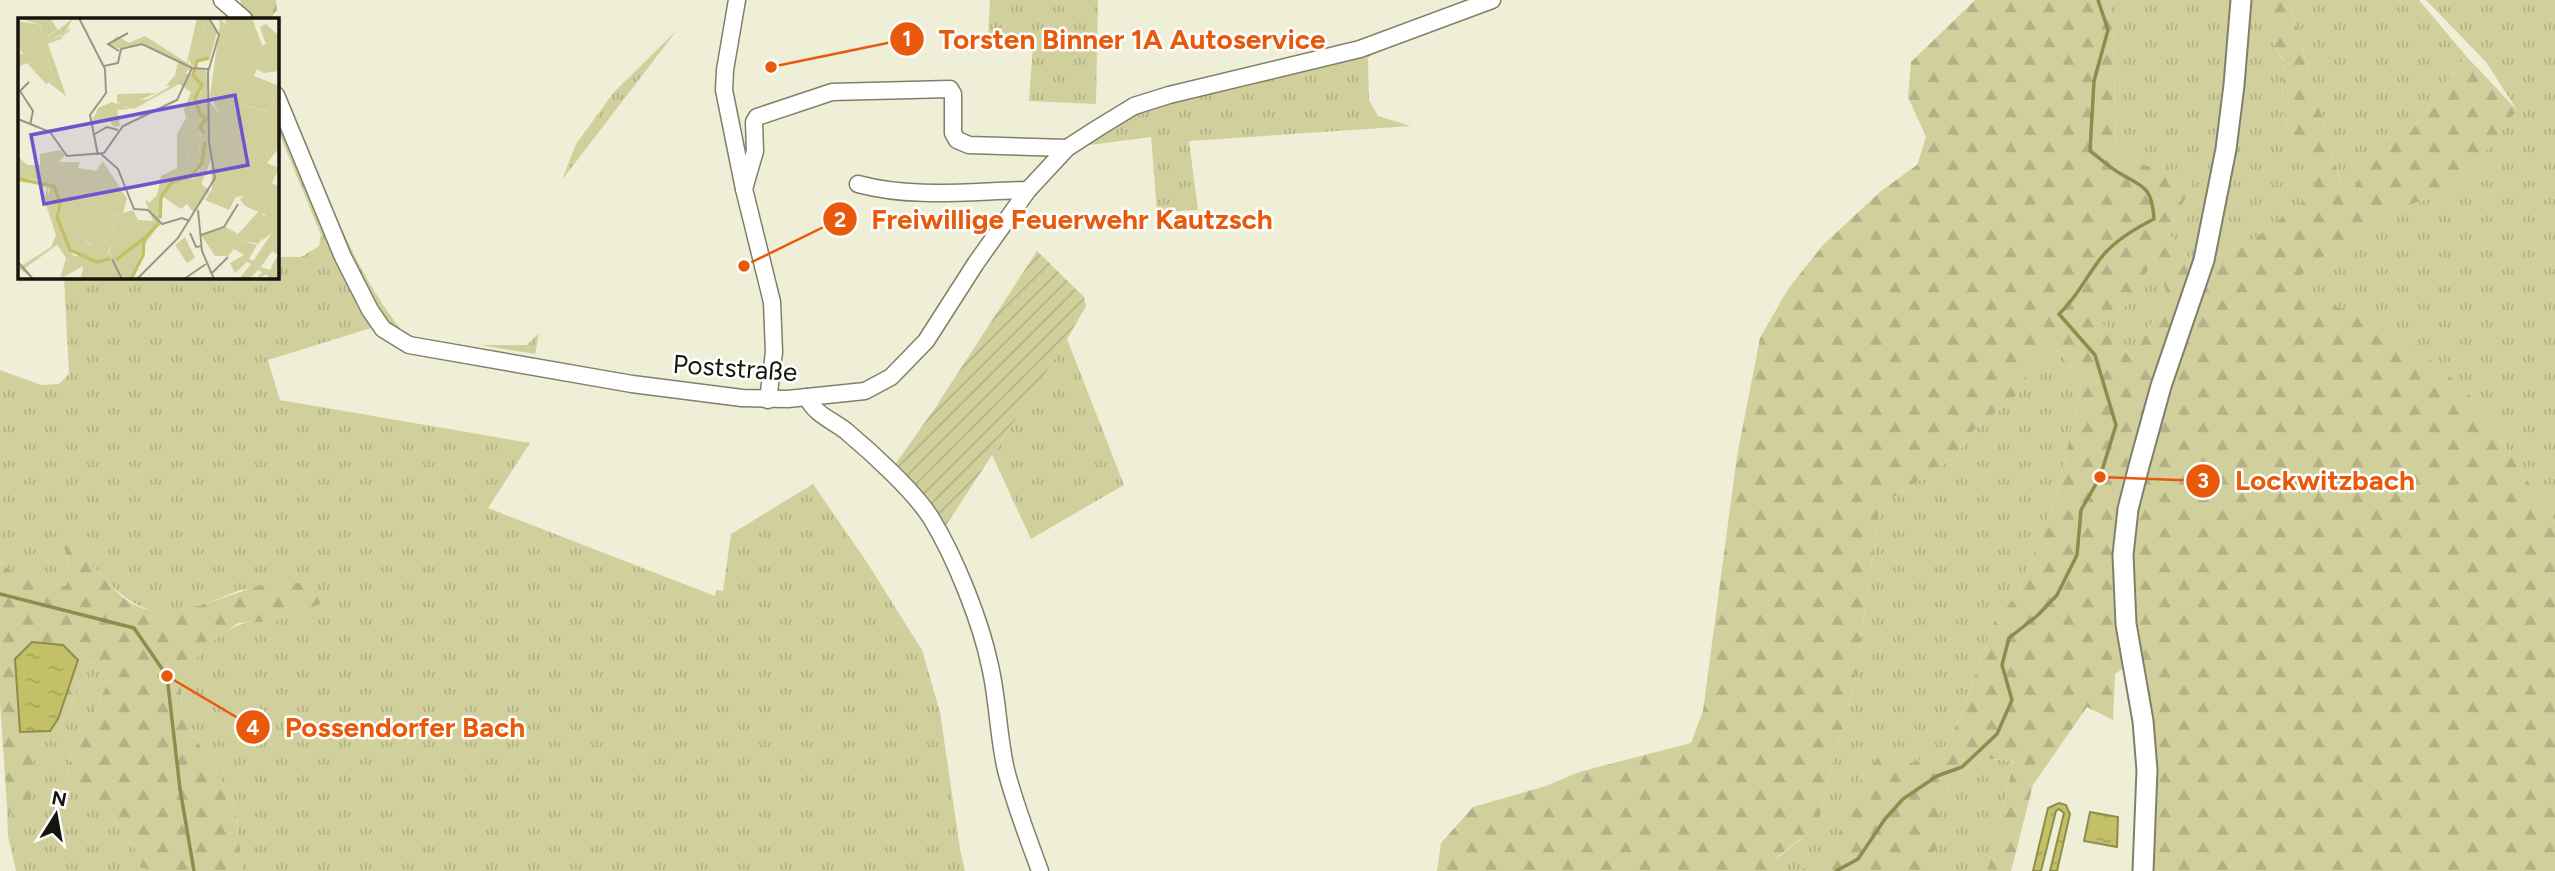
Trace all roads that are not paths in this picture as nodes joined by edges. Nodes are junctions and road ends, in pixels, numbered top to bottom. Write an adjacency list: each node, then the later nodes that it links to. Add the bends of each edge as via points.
1 (222, 0): 5 (street)
2 (737, 0): 9 (street, via 724,90)
3 (1492, 0): 7 (street, Poststraße, via 1360,49 1134,106)
4 (2241, 0): 14 (main road, via 2226,149 2204,260 2161,386 2128,509 2123,555 2126,624 2147,770)
5 (243, 18)
6 (278, 100): 12 (street, Poststraße, via 370,310 383,329 401,341 632,384)
7 (1068, 148): 9 (street, via 957,141 950,89 832,92 757,117 755,151); 10 (street, Poststraße)
8 (858, 184): 10 (street, via 914,192)
9 (744, 189): 12 (street, via 772,302)
10 (1028, 191): 11 (street, Poststraße, via 926,341 891,377 865,391)
11 (807, 397): 12 (street, Poststraße); 13 (street, via 811,407 891,472 930,518 947,550 988,657 1006,768)
12 (768, 400)
13 (1040, 871)
14 (2143, 871)

